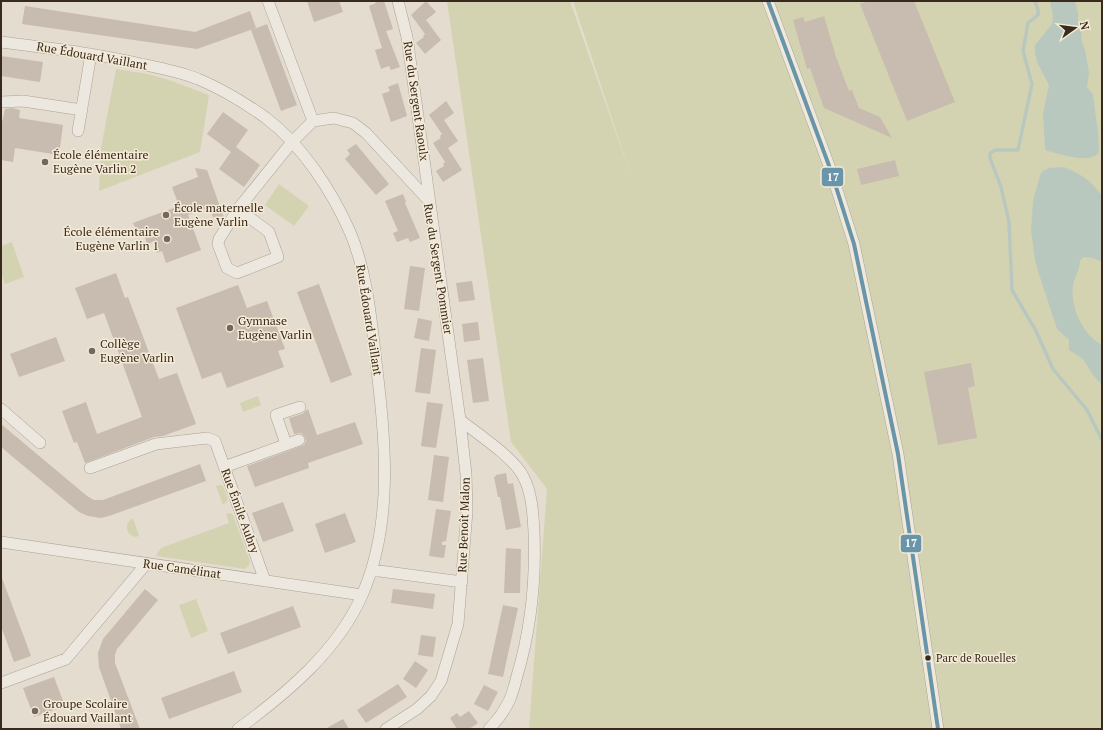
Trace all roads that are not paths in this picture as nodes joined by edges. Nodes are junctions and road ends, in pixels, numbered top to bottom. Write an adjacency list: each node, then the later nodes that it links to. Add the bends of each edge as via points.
1 (268, 1): 8 (street)
2 (398, 1): 11 (street, Rue du Sergent Raoulx, via 407,37)
3 (768, 1): 31 (street, via 831,172 854,244 898,454)
4 (1, 42): 5 (street, Rue Édouard Vaillant)
5 (91, 54): 7 (street); 10 (street, Rue Édouard Vaillant, via 195,78 215,87 267,119)
6 (1, 102): 7 (street, via 23,101)
7 (82, 110): 9 (street)
8 (313, 121): 10 (street); 11 (street, Rue du Sergent Pommier, via 334,118 353,123 366,133)
9 (78, 131)
10 (292, 142): 12 (street); 23 (street, Rue Édouard Vaillant, via 331,194 350,231 365,282 380,396 384,454 381,528)
11 (430, 202): 15 (street, Rue du Sergent Pommier)
12 (238, 209): 12 (street, via 269,232 278,258 237,272 227,268 218,244)
13 (300, 406): 18 (street, via 276,415)
14 (1, 409): 17 (street)
15 (460, 420): 25 (street, Rue Benoît Malon, via 467,511); 30 (street, via 512,461 523,475 530,493 533,518 534,590 530,622 510,699)
16 (299, 440): 18 (street)
17 (40, 443)
18 (286, 444): 19 (street)
19 (224, 467): 20 (street, Rue Émile Aubry, via 215,441 207,438 156,444); 24 (street, Rue Émile Aubry)
20 (90, 468)
21 (1, 542): 22 (street, Rue Camélinat)
22 (146, 564): 24 (street, Rue Camélinat); 27 (street, via 66,659)
23 (372, 570): 25 (street, Rue Benoît Malon); 26 (street, Rue Édouard Vaillant)
24 (265, 581): 26 (street, Rue Camélinat)
25 (462, 582): 29 (street, Rue Benoît Malon, via 458,624 441,681 431,696 417,709)
26 (362, 595): 28 (street, Rue Édouard Vaillant, via 340,634 304,676 270,706)
27 (1, 683)
28 (238, 729)
29 (386, 729)
30 (490, 729)
31 (938, 729)

